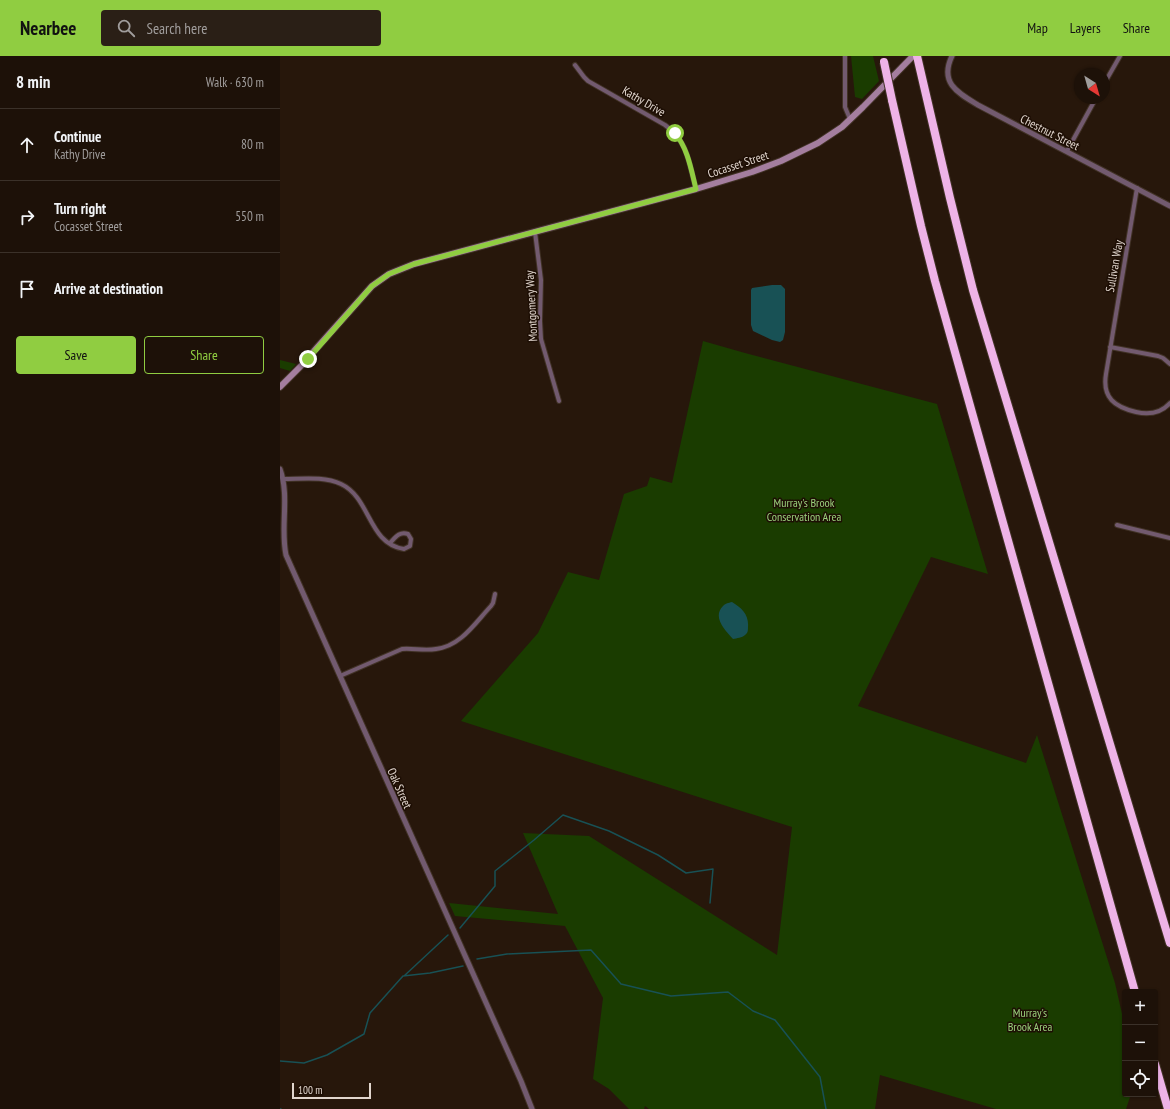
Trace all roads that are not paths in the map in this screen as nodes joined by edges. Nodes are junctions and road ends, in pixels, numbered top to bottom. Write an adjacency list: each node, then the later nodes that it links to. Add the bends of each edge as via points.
1 (845, 56): 10 (street, via 845,106)
2 (913, 56): 10 (main road, Cocasset Street)
3 (918, 56): 29 (highway, via 951,204 977,302)
4 (952, 56): 11 (street, Chestnut Street, via 947,68 951,84 957,92)
5 (1120, 56): 8 (street)
6 (883, 59): 30 (highway, bridge, via 935,281)
7 (575, 65): 13 (street, Kathy Drive, via 588,81 675,133 686,151)
8 (1110, 74)
9 (1093, 104): 11 (street)
10 (850, 119): 13 (main road, Cocasset Street, via 837,131 782,161)
11 (1067, 151): 12 (street, Chestnut Street)
12 (1138, 188): 14 (street, Chestnut Street); 16 (street, Sullivan Way)
13 (696, 189): 15 (main road, Cocasset Street)
14 (1170, 206)
15 (535, 232): 18 (main road, Cocasset Street, via 414,264 384,278 369,290); 19 (street, Montgomery Way, via 541,280 541,339)
16 (1110, 347): 17 (street, via 1158,356); 20 (street, Sullivan Way, via 1105,385 1108,396 1115,404 1148,414 1159,411)
17 (1170, 364)
18 (280, 387)
19 (559, 401)
20 (1170, 403)
21 (280, 469): 22 (street, Oak Street)
22 (283, 479): 25 (street, via 331,480 346,486 360,501 377,532); 26 (street, Oak Street)
23 (1117, 525): 24 (street)
24 (1170, 538)
25 (390, 543): 25 (street, via 406,548 410,546 412,539 403,533)
26 (283, 552): 28 (street, Oak Street)
27 (495, 594): 28 (street, via 491,606 454,644 435,650 402,649)
28 (340, 676): 32 (street, Oak Street)
29 (1170, 942)
30 (1134, 989)
31 (1158, 1074): 33 (highway)
32 (532, 1109)
33 (1168, 1109)

